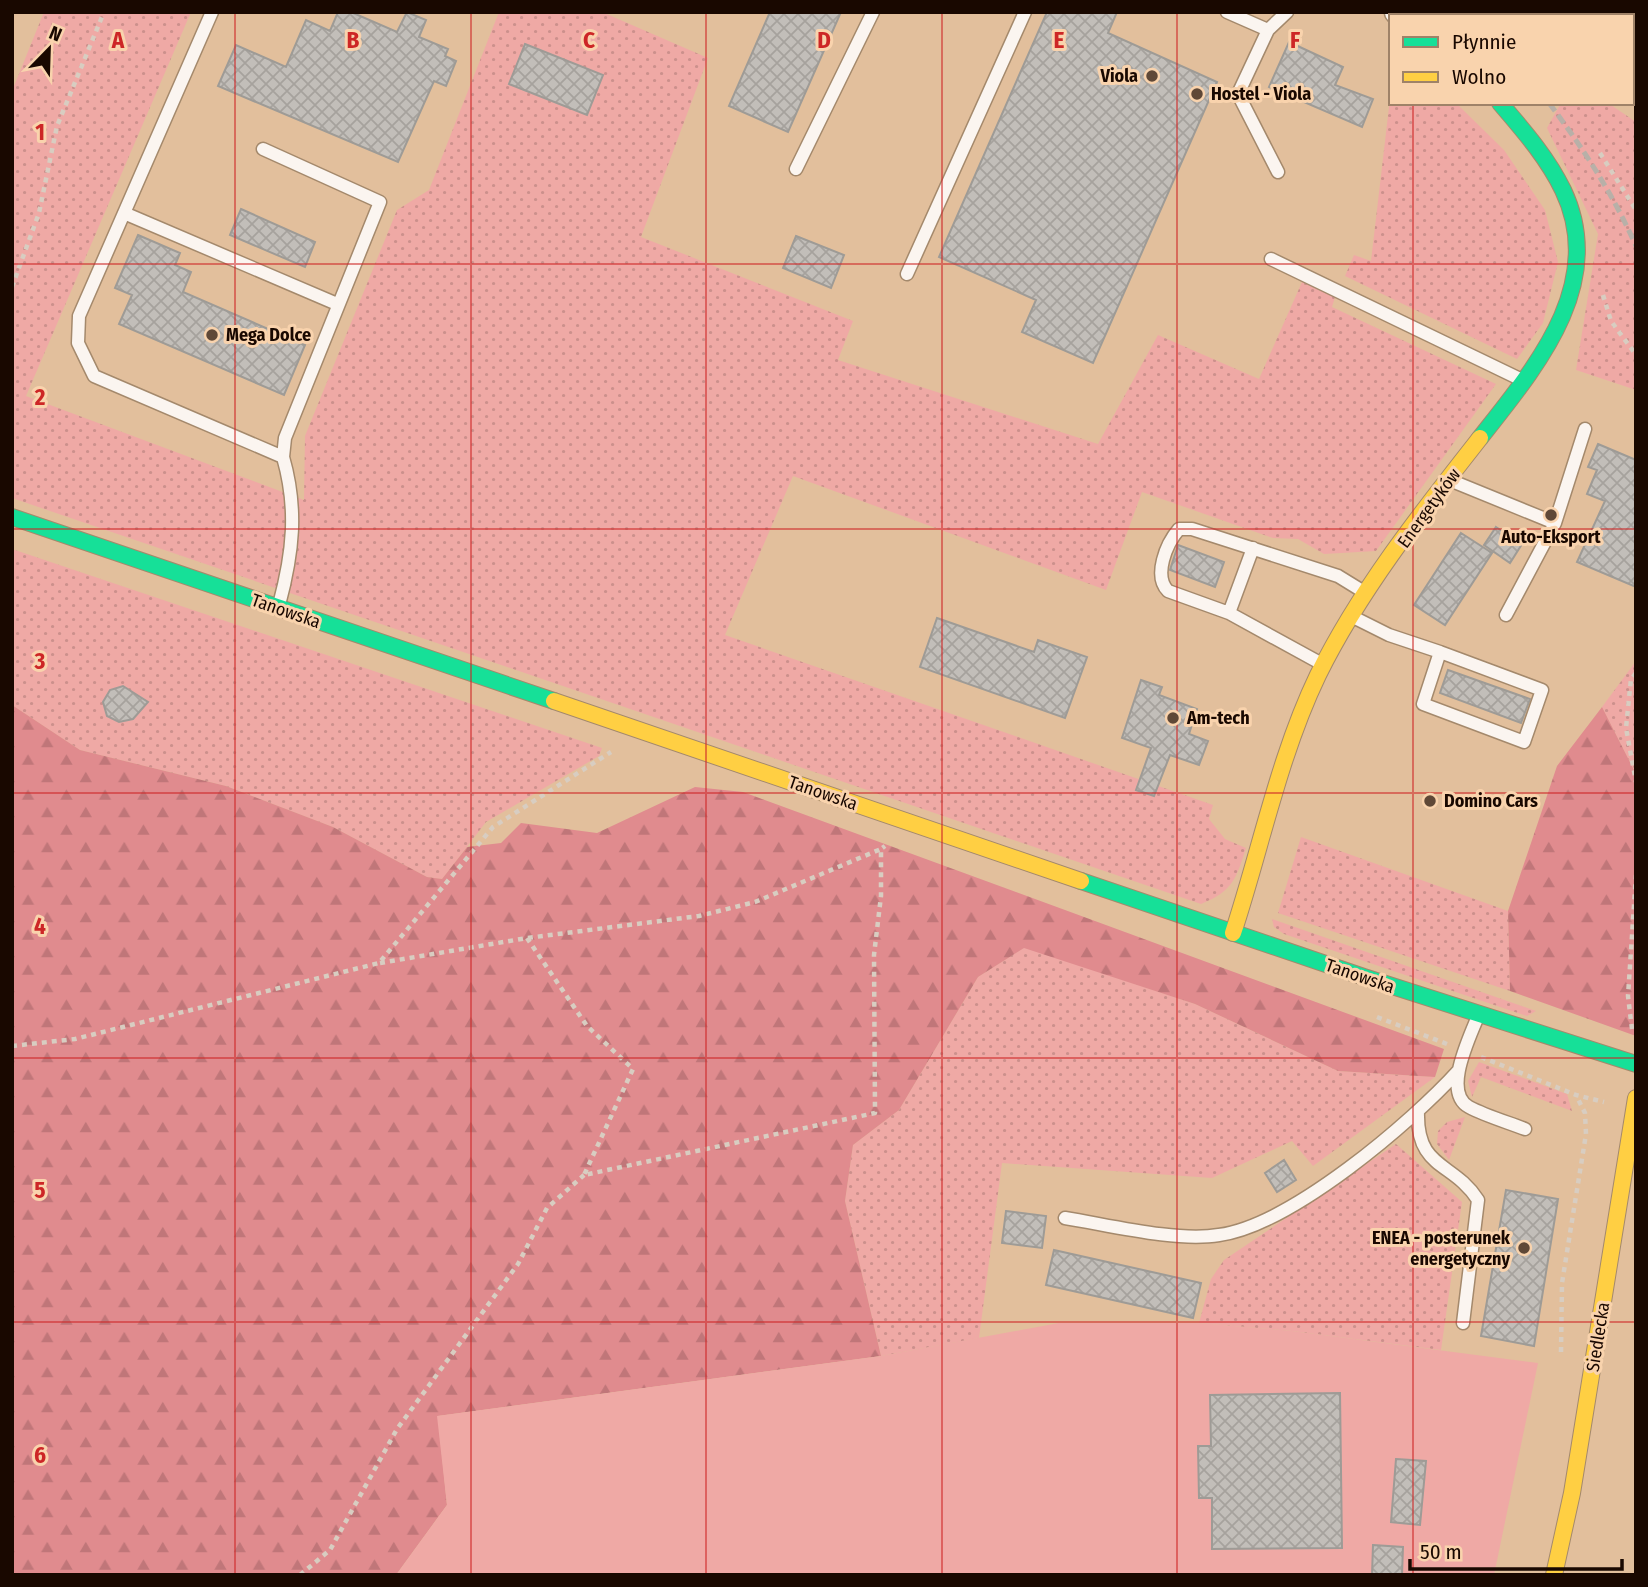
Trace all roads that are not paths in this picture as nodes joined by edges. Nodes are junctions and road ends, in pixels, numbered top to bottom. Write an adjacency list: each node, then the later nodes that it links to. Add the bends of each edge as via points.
1 (212, 12): 11 (lane)
2 (873, 12): 9 (lane)
3 (1025, 12): 13 (lane)
4 (1227, 12): 6 (lane)
5 (1287, 12): 6 (lane)
6 (1268, 30): 10 (lane, via 1238,93)
7 (1502, 105): 15 (main road, Energetyków, via 1543,153 1559,181 1568,200 1577,255 1566,308)
8 (263, 149): 14 (lane, via 380,202)
9 (796, 169)
10 (1278, 172)
11 (124, 213): 14 (lane); 17 (lane, via 79,316 78,343 94,376)
12 (1271, 259): 15 (lane)
13 (907, 274)
14 (337, 304): 17 (lane, via 285,438)
15 (1522, 381): 18 (main road, Energetyków)
16 (1585, 429): 20 (lane)
17 (284, 457): 23 (lane, via 295,522)
18 (1449, 480): 20 (lane); 22 (main road, Energetyków)
19 (12, 517): 23 (main road, Tanowska)
20 (1555, 523): 25 (lane)
21 (1252, 548): 22 (lane, via 1338,576); 24 (lane); 24 (lane, via 1192,529 1179,529 1172,536 1159,574 1161,584 1168,591)
22 (1367, 594): 26 (main road, Energetyków)
23 (278, 609): 29 (main road, Tanowska)
24 (1229, 613): 28 (lane)
25 (1506, 615)
26 (1352, 616): 27 (lane, via 1389,635); 28 (main road, Energetyków)
27 (1440, 652): 27 (lane, via 1542,690 1524,742 1423,704)
28 (1323, 665): 29 (main road, Energetyków, via 1287,755)
29 (1233, 933): 30 (main road, Tanowska)
30 (1478, 1015): 31 (main road, Tanowska); 32 (lane)
31 (1636, 1064)
32 (1460, 1070): 34 (lane); 35 (lane, via 1458,1094 1466,1106)
33 (1636, 1098): 38 (main road, Siedlecka)
34 (1418, 1111): 36 (lane, via 1302,1199 1250,1226 1221,1235 1196,1237); 37 (lane, via 1417,1133 1428,1155 1478,1200)
35 (1525, 1129)
36 (1065, 1218)
37 (1463, 1324)
38 (1555, 1575)

